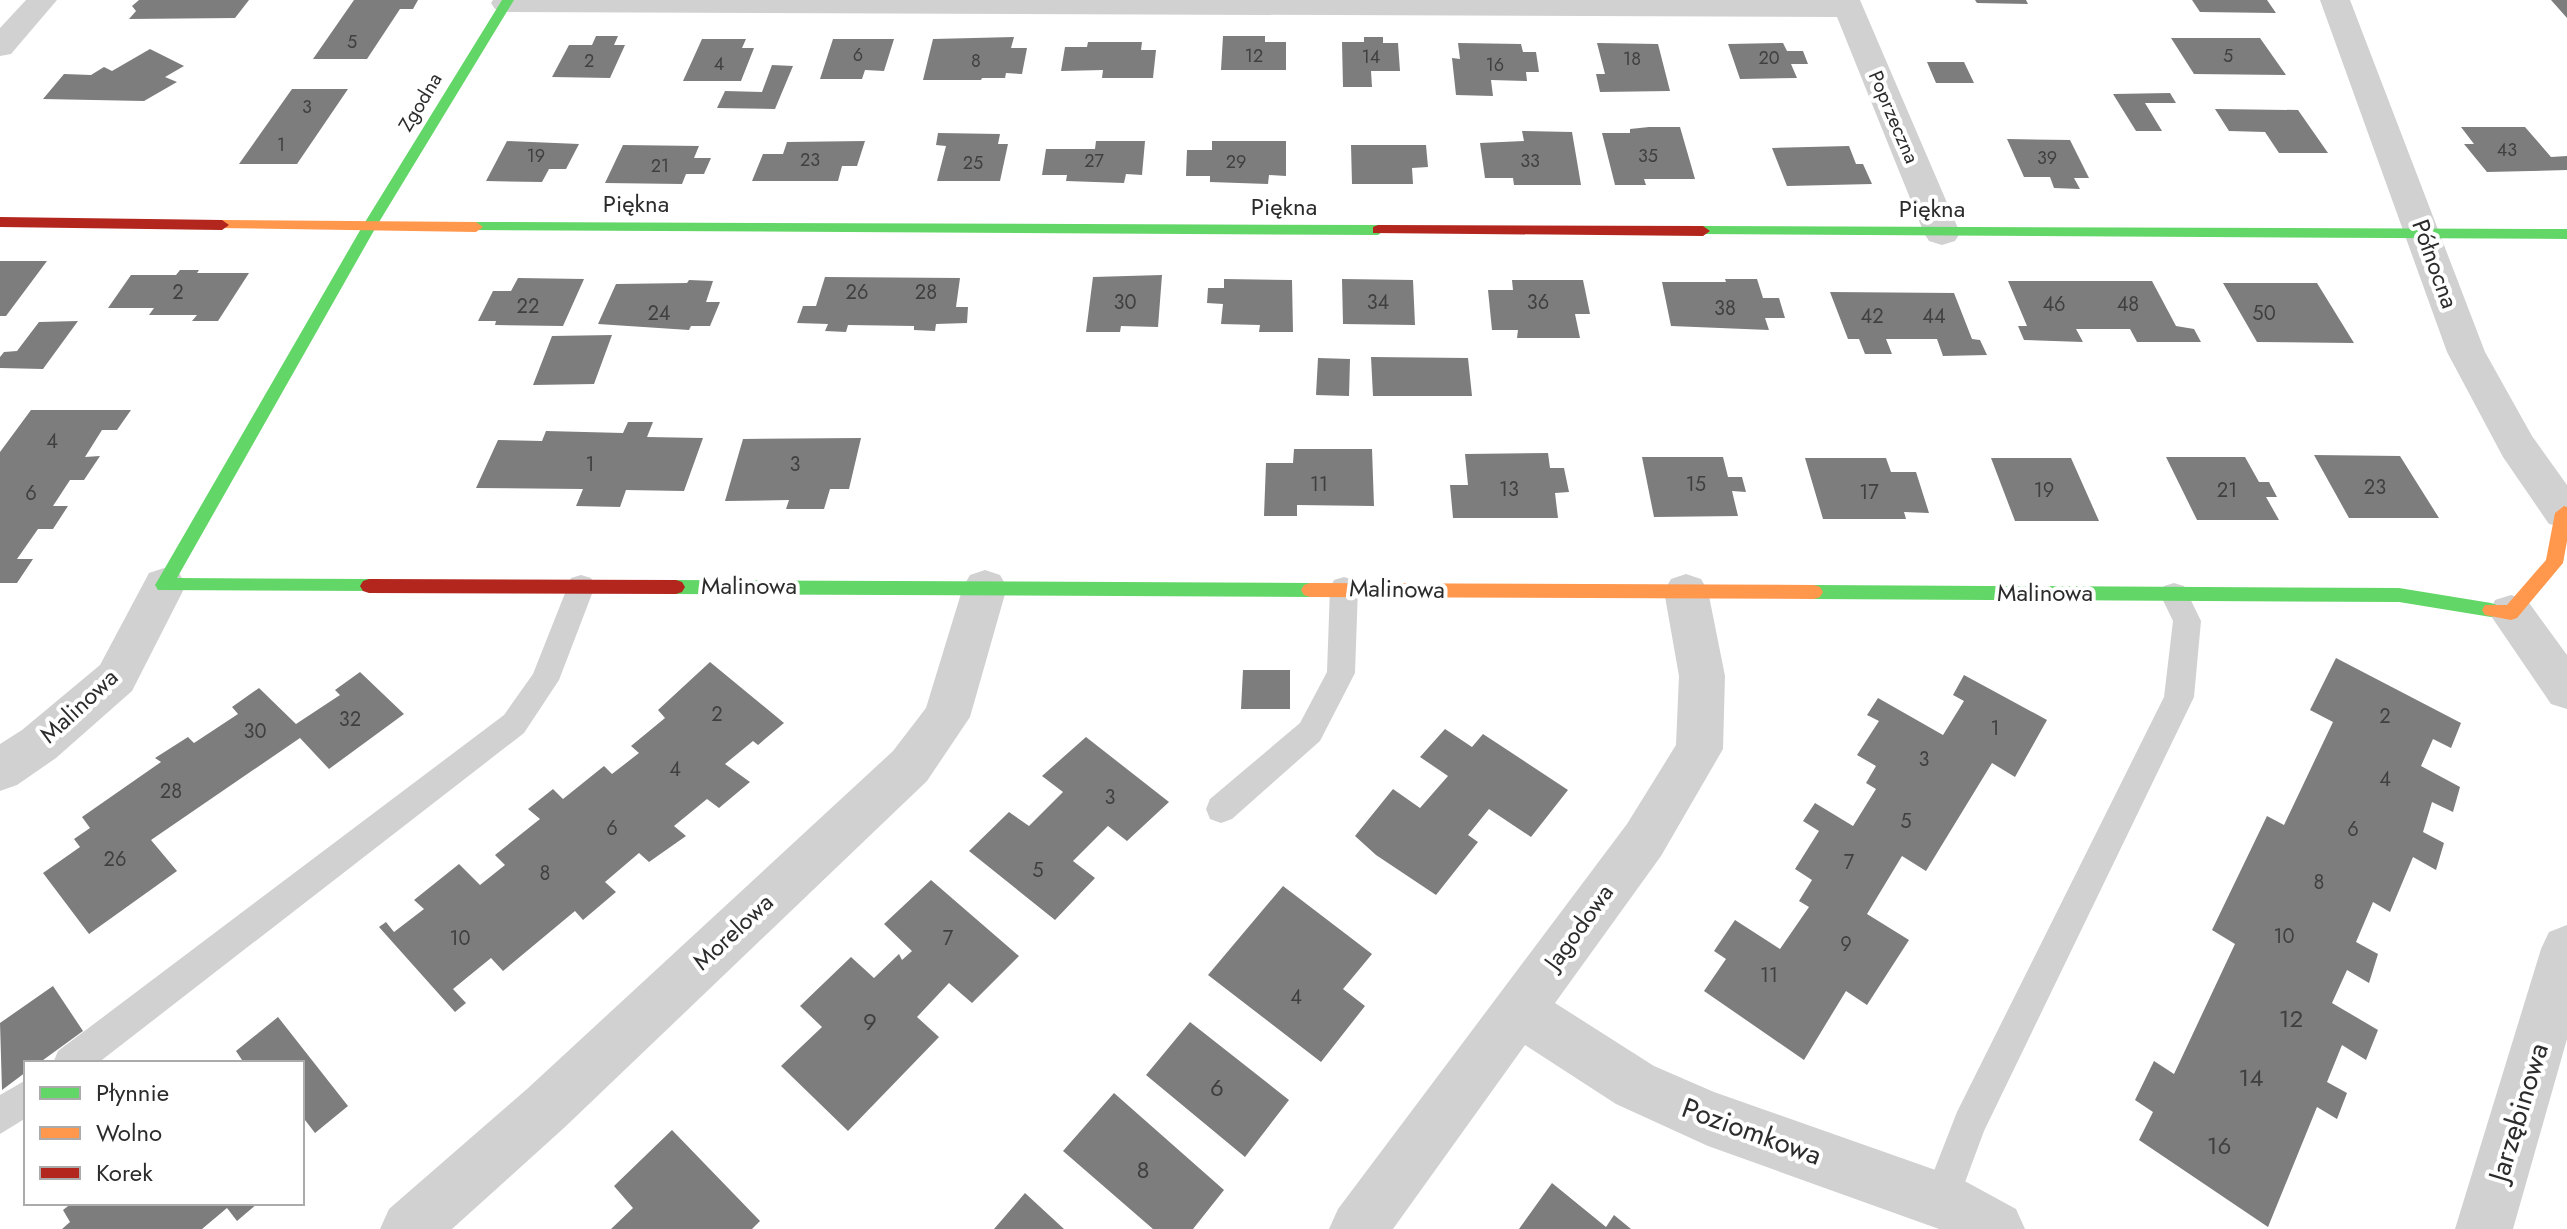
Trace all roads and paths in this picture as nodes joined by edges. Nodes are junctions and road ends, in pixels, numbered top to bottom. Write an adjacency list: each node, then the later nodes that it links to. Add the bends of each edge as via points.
1 (42, 0): 5 (street)
2 (2335, 0): 9 (street, Północna)
3 (507, 2): 4 (street); 7 (street, Zgodna)
4 (1847, 4): 8 (street, Poprzeczna)
5 (0, 47)
6 (0, 222): 7 (street, Piękna)
7 (369, 227): 8 (street, Piękna); 12 (street, Malinowa)
8 (1942, 233): 9 (street, Piękna)
9 (2424, 233): 10 (street, Piękna); 11 (street, Północna, via 2466,352 2517,446)
10 (2567, 234)
11 (2565, 514): 18 (street, via 2554,563)
12 (164, 585): 13 (street, Malinowa); 20 (street, Malinowa, via 116,678)
13 (581, 586): 14 (street, Malinowa); 24 (lane, via 545,680 514,724)
14 (985, 587): 15 (street, Malinowa); 28 (street, Morelowa, via 947,717 910,766 546,1108)
15 (1344, 588): 16 (street, Malinowa); 21 (lane, via 1341,673 1310,732)
16 (1686, 591): 17 (street, Malinowa); 23 (street, Jagodowa, via 1702,676 1699,749 1644,840)
17 (2174, 594): 18 (street, Malinowa, via 2399,595); 27 (lane, via 2187,621 2179,697 1969,1124)
18 (2511, 613): 19 (street)
19 (2567, 690)
20 (0, 770)
21 (1221, 809)
22 (2567, 949): 31 (street, Jarzębinowa)
23 (1519, 1010): 27 (street, Poziomkowa, via 1650,1092 1708,1118); 29 (street, Jagodowa)
24 (73, 1061)
25 (24, 1098): 26 (lane)
26 (0, 1116)
27 (1941, 1199): 30 (street, Poziomkowa)
28 (409, 1229)
29 (1358, 1229)
30 (1996, 1229)
31 (2484, 1229)

